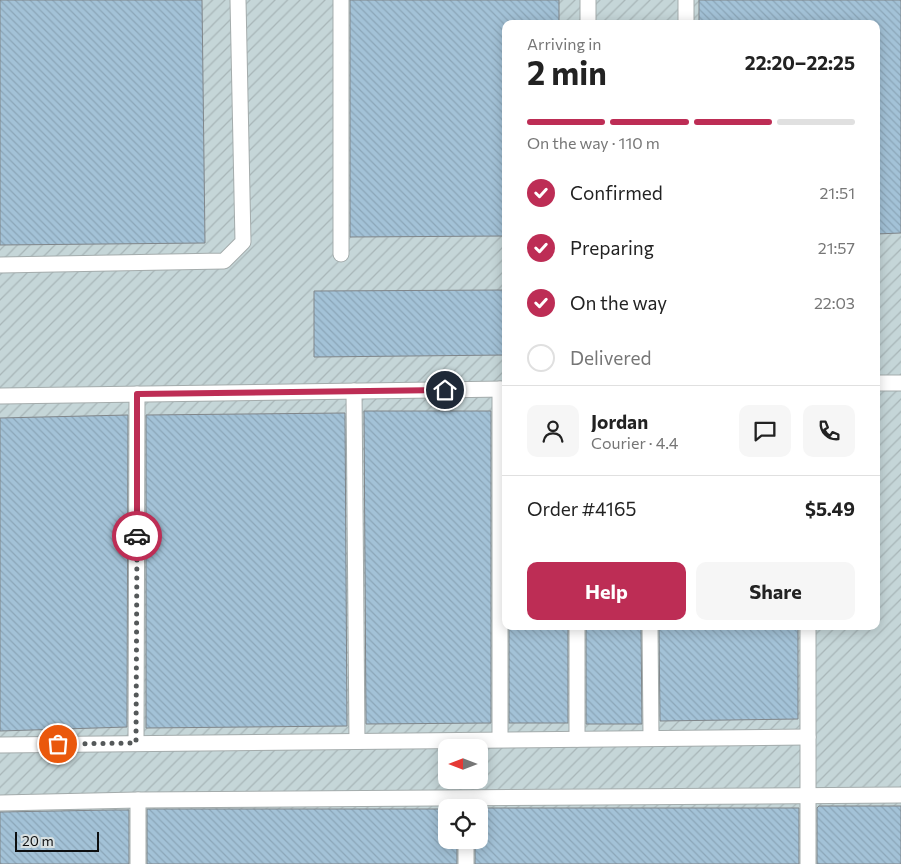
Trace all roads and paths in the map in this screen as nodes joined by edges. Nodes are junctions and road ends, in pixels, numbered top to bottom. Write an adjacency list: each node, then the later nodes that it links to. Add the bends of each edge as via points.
1 (238, 0): 8 (lane, via 243,242 224,261)
2 (341, 0): 7 (lane)
3 (588, 0): 5 (lane)
4 (686, 0): 6 (lane)
5 (588, 20)
6 (686, 20)
7 (341, 254)
8 (0, 265)
9 (880, 383): 10 (lane)
10 (901, 383)
11 (502, 389): 12 (lane)
12 (354, 391): 13 (lane); 23 (lane)
13 (137, 394): 14 (lane); 24 (lane)
14 (0, 396)
15 (502, 506): 21 (lane)
16 (576, 630): 22 (lane)
17 (650, 630): 20 (lane)
18 (808, 630): 19 (lane)
19 (808, 737): 20 (lane); 27 (lane)
20 (651, 738): 22 (lane)
21 (500, 739): 22 (lane); 23 (lane)
22 (577, 739)
23 (357, 741): 24 (lane)
24 (136, 743): 25 (lane)
25 (0, 745)
26 (901, 795): 27 (lane)
27 (808, 797): 31 (lane); 35 (lane)
28 (138, 800): 29 (lane); 30 (lane); 33 (lane)
29 (0, 803)
30 (438, 803)
31 (488, 803)
32 (466, 849): 34 (lane)
33 (138, 864)
34 (466, 864)
35 (808, 864)

